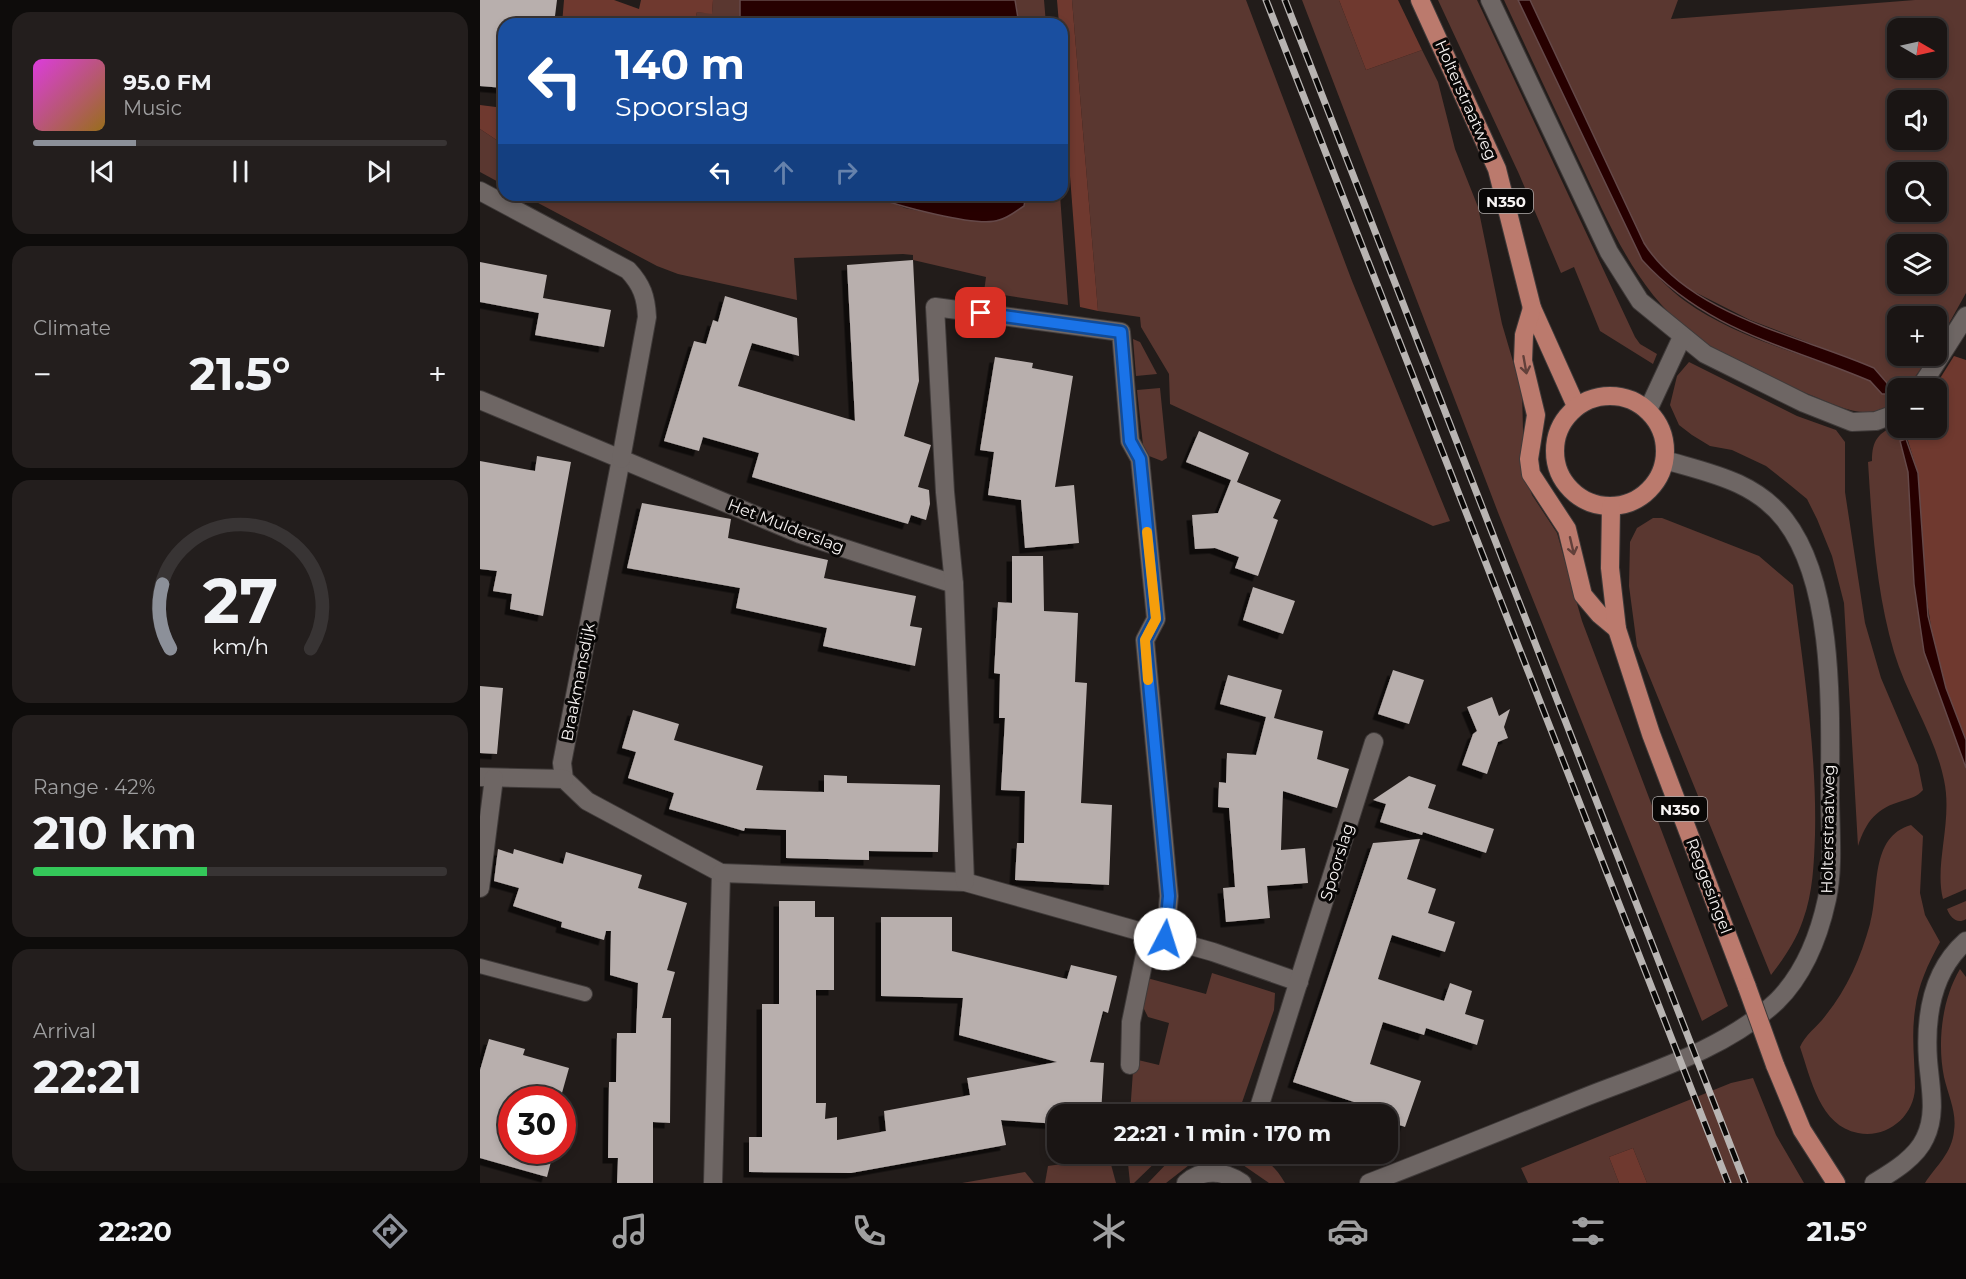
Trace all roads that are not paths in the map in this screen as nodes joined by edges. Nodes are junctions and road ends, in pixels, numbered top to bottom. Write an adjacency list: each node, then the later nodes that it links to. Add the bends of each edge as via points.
1 (1420, 0): 6 (main road, Holterstraatweg / N350, via 1497,169)
2 (1490, 0): 8 (street, via 1619,271 1640,301)
3 (480, 191): 4 (street, Braakmansdijk)
4 (498, 201)
5 (499, 201): 14 (street, Braakmansdijk, via 628,270 638,281 646,299 647,317)
6 (1532, 308): 11 (main road, Holterstraatweg / N350); 18 (main road, N350, one-way to 18, via 1522,361 1536,415 1529,459 1531,474 1567,529 1583,595)
7 (1966, 316): 9 (street)
8 (1682, 337): 12 (street); 13 (street, via 1728,368 1852,422)
9 (1926, 378)
10 (480, 400): 14 (street, Het Mulderslag)
11 (1576, 406): 12 (main road, via 1595,397 1614,395); 16 (main road, via 1557,433 1557,468 1577,496)
12 (1648, 410): 15 (main road, via 1663,433)
13 (1887, 417)
14 (621, 459): 17 (street, Het Mulderslag, via 800,534); 21 (street, Braakmansdijk, via 564,753)
15 (1665, 460): 16 (main road, via 1652,488 1640,498); 35 (street, Holterstraatweg, via 1726,477 1770,502 1801,545 1812,576 1826,638 1830,772 1828,895 1816,938 1779,999 1737,1032 1659,1068)
16 (1611, 507): 18 (main road, Reggesingel / N350, via 1610,567)
17 (954, 584): 23 (street); 25 (street, via 935,307 1121,332 1130,441 1140,459 1156,619 1145,640 1169,896)
18 (1617, 629): 36 (main road, Reggesingel / N350, bridge, via 1651,734 1775,1065 1802,1130)
19 (1374, 742): 28 (street, Spoorslag)
20 (487, 777): 21 (street); 24 (street)
21 (564, 779): 22 (street, via 587,801)
22 (721, 873): 23 (street); 32 (street)
23 (965, 882): 25 (street)
24 (480, 888)
25 (1157, 937): 28 (street); 30 (street, via 1131,1022)
26 (1966, 941): 37 (street, via 1943,969 1932,998 1928,1058 1932,1114 1925,1138 1915,1152)
27 (480, 966): 29 (lane)
28 (1299, 982): 31 (street, Spoorslag)
29 (585, 994)
30 (1130, 1065)
31 (1260, 1104)
32 (713, 1183)
33 (1186, 1183): 34 (street, via 1204,1173 1219,1172)
34 (1242, 1183)
35 (1369, 1183)
36 (1836, 1183)
37 (1874, 1183)

